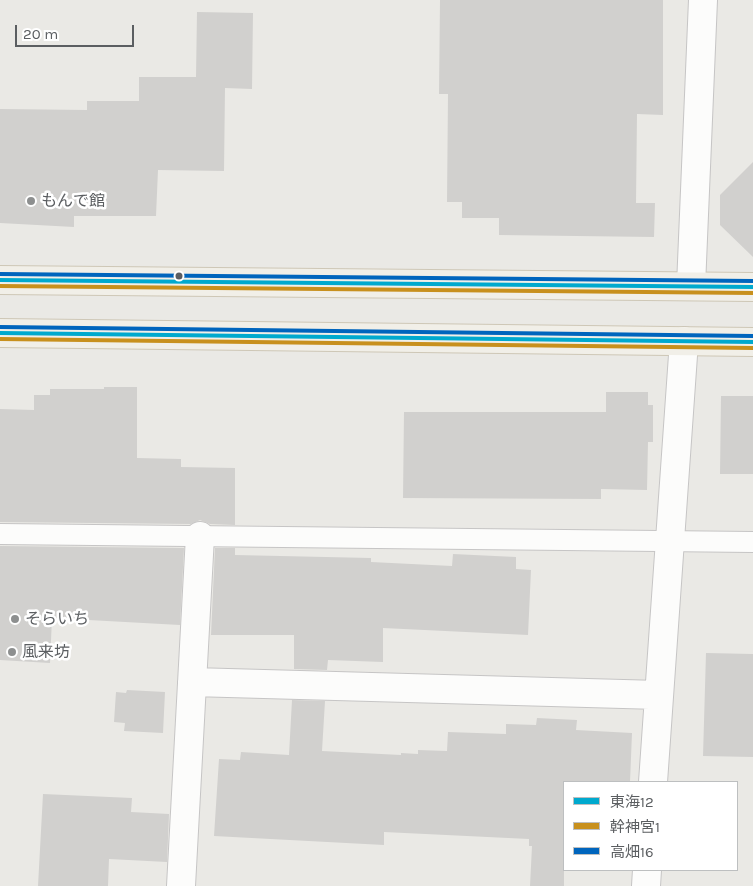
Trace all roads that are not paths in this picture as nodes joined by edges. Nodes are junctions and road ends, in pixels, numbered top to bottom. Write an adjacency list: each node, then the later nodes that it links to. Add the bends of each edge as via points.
1 (703, 0): 3 (street)
2 (0, 280): 3 (main road)
3 (691, 286): 4 (main road)
4 (753, 287)
5 (0, 333): 6 (main road)
6 (684, 341): 7 (main road); 10 (street)
7 (753, 342)
8 (0, 534): 9 (lane)
9 (200, 536): 10 (lane); 12 (street)
10 (669, 541): 11 (lane); 13 (street)
11 (753, 542)
12 (192, 682): 13 (street); 16 (street)
13 (659, 695): 14 (street)
14 (653, 781)
15 (647, 871): 17 (street)
16 (181, 886)
17 (646, 886)

